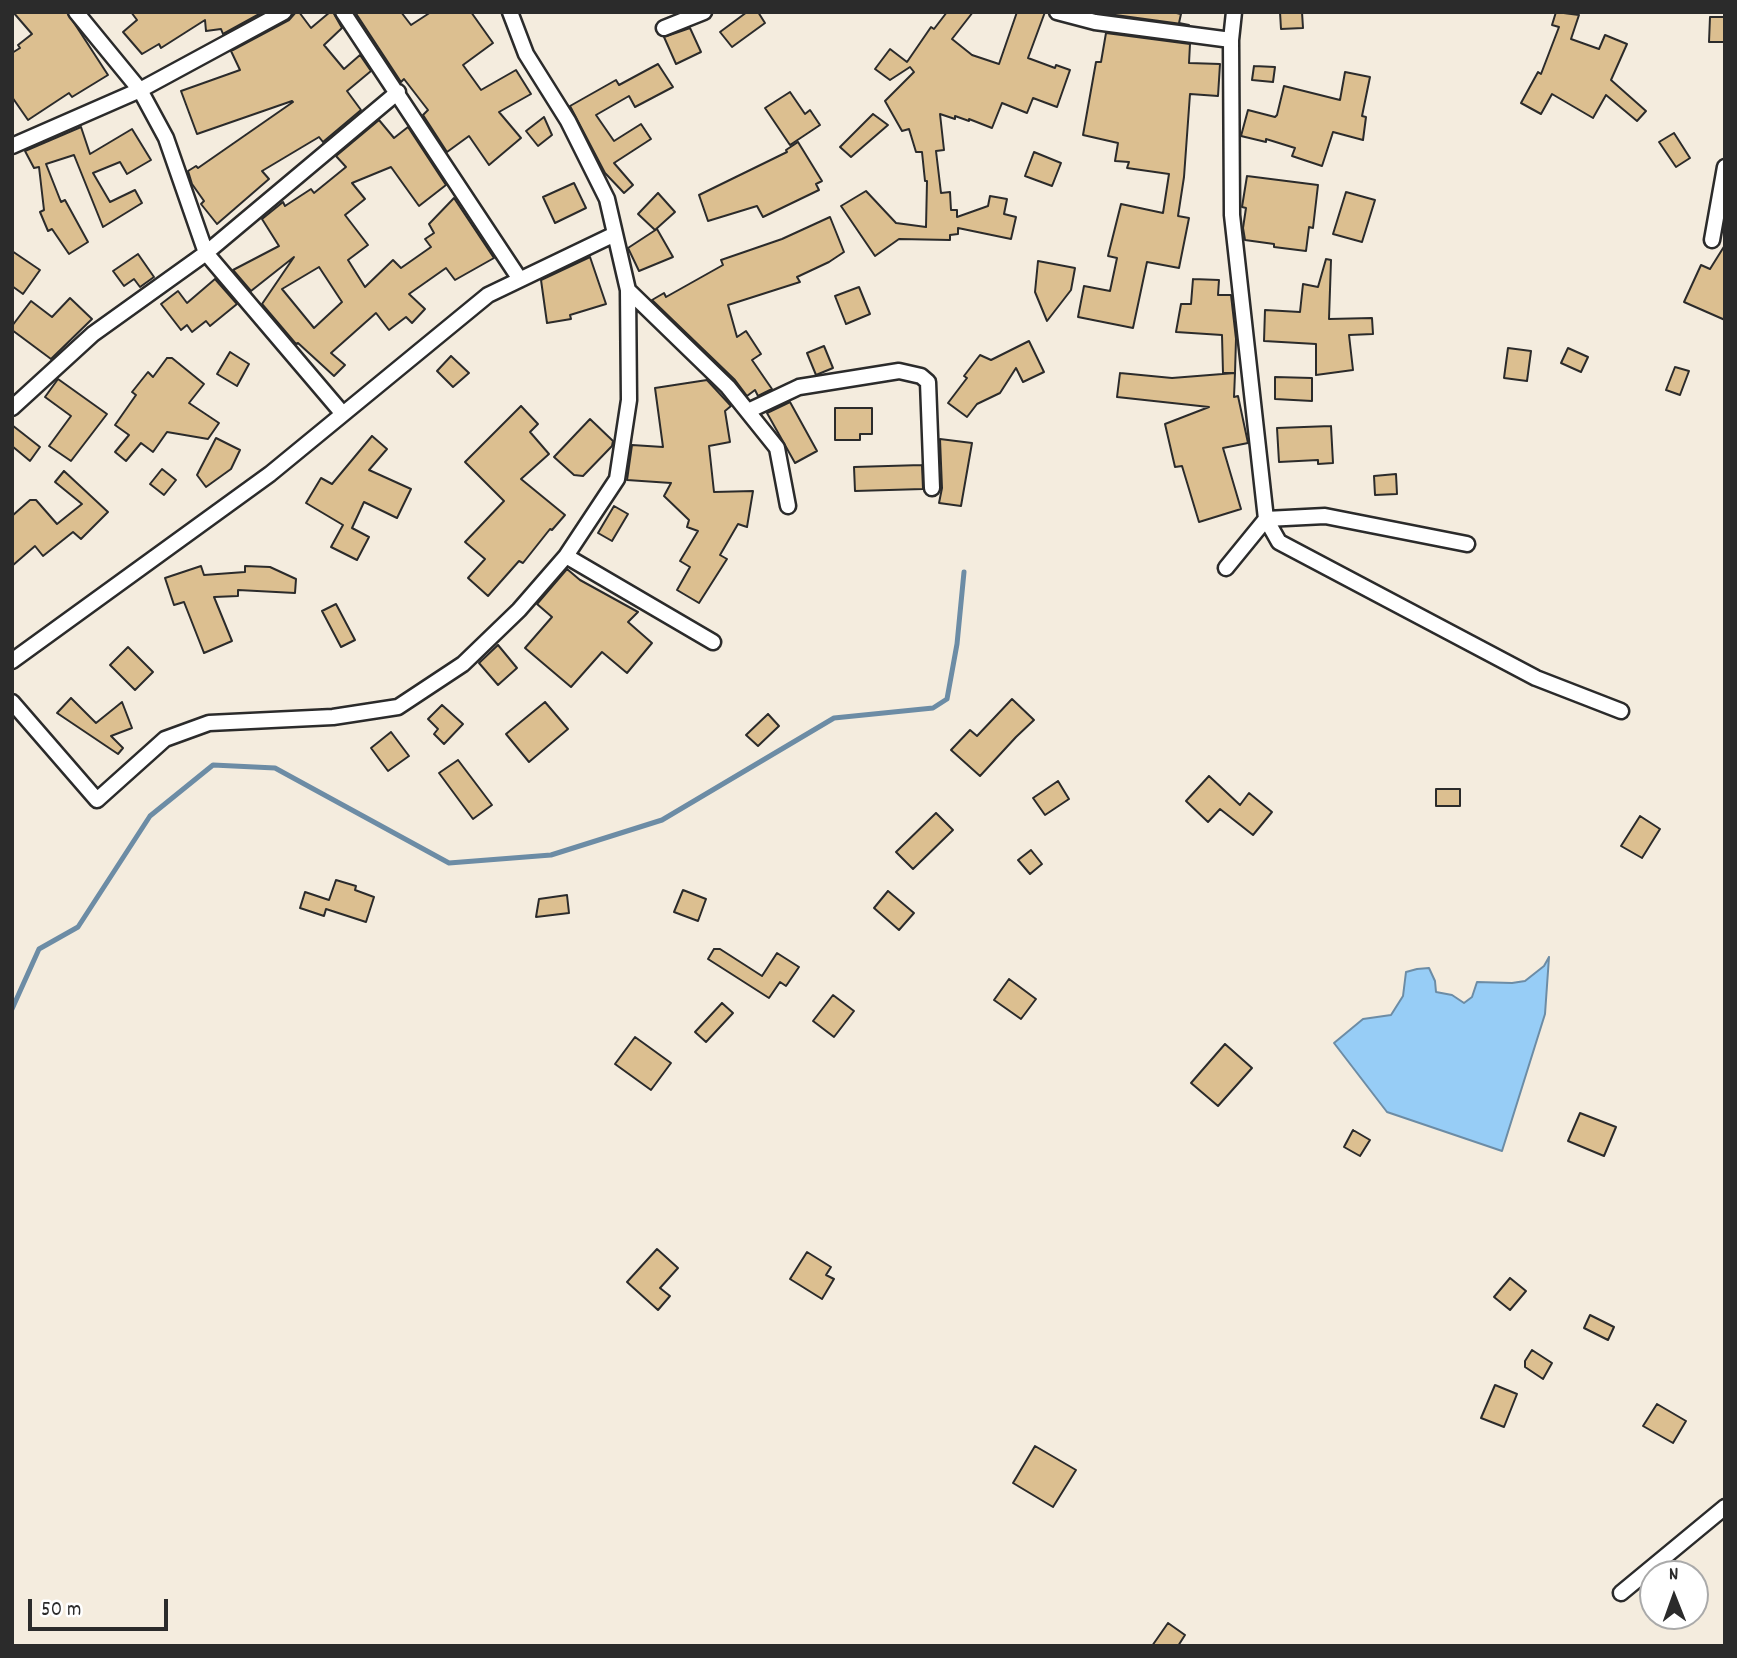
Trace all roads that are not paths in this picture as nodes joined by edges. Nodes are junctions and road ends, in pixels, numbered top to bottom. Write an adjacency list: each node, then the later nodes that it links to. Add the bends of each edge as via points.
1 (76, 12): 10 (street)
2 (284, 12): 10 (street)
3 (343, 12): 11 (street)
4 (510, 12): 14 (street, via 526,54 568,121 607,200)
5 (704, 12): 8 (street)
6 (1057, 12): 9 (street, via 1095,22)
7 (1234, 12): 9 (street)
8 (664, 28)
9 (1231, 40): 24 (street, via 1233,215)
10 (140, 90): 12 (street); 16 (street, via 166,138)
11 (398, 92): 16 (street); 17 (street)
12 (12, 146)
13 (1725, 167): 15 (street)
14 (615, 234): 17 (street); 18 (street)
15 (1712, 240)
16 (206, 253): 19 (street, via 93,334); 21 (street)
17 (519, 278): 21 (street, via 488,295)
18 (628, 290): 20 (street); 26 (street, via 629,400 617,479)
19 (13, 406)
20 (748, 411): 22 (street, via 799,387 899,371 921,376 928,382); 23 (street, via 777,448)
21 (343, 414): 29 (street, via 270,474)
22 (932, 488)
23 (788, 506)
24 (1266, 519): 25 (street, via 1325,516); 27 (street); 31 (street, via 1279,542 1536,678)
25 (1467, 544)
26 (566, 556): 28 (street); 30 (street, via 463,664 398,707 334,718 209,723 165,739 97,800)
27 (1226, 568)
28 (713, 642)
29 (12, 661)
30 (12, 702)
31 (1621, 711)
32 (1725, 1507): 33 (street)
33 (1620, 1593)

